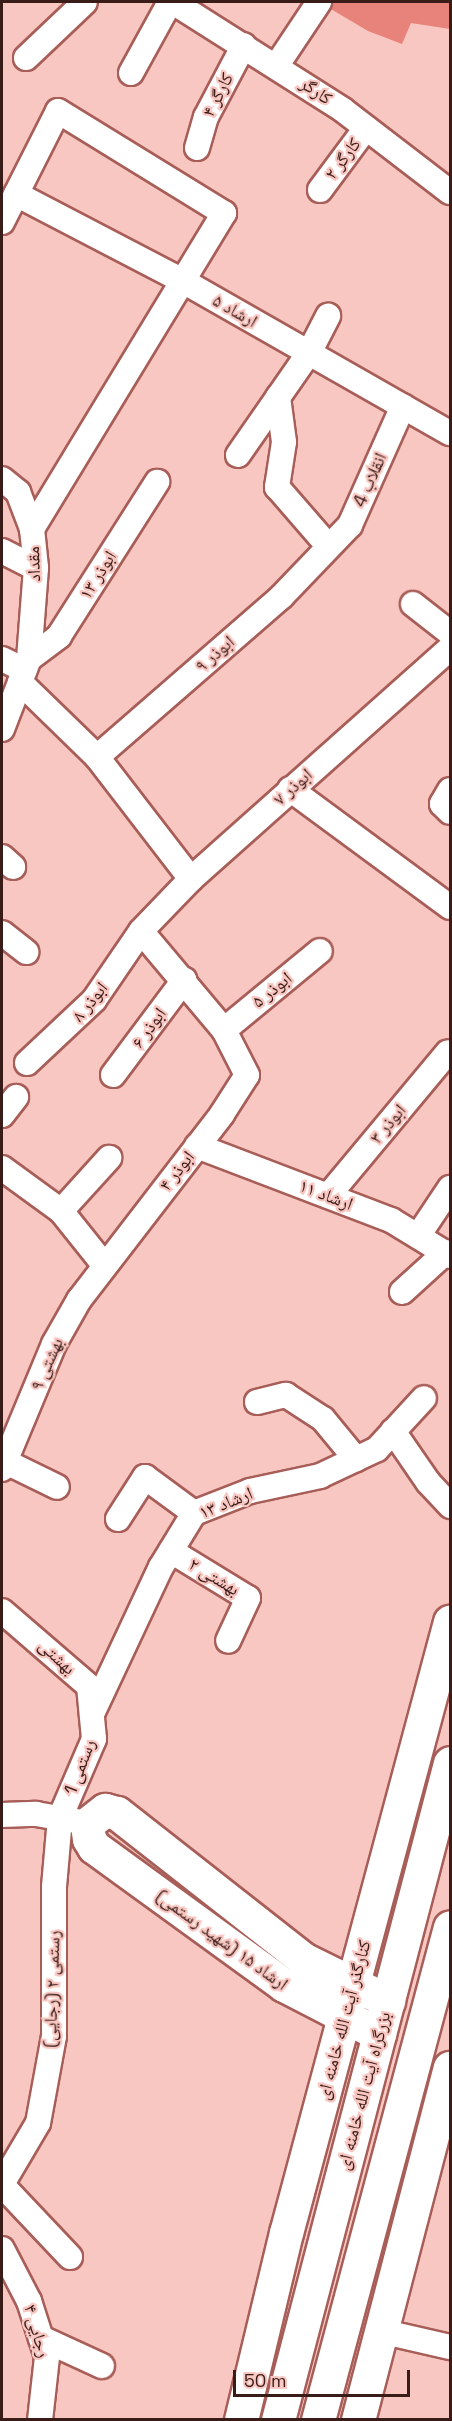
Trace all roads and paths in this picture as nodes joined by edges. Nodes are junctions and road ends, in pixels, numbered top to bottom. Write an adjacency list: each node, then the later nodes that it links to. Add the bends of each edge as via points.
1 (85, 2): 5 (street)
2 (171, 2): 4 (street, کارگر); 7 (street)
3 (319, 2): 6 (street)
4 (244, 45): 6 (street, کارگر); 9 (street, کارگر ۴, via 206,117)
5 (26, 58)
6 (277, 65): 8 (street, کارگر)
7 (131, 73)
8 (366, 128): 10 (street, کارگر ۲); 11 (street, کارگر)
9 (197, 148)
10 (320, 190)
11 (450, 192)
12 (16, 194): 13 (street); 14 (street, ارشاد ۵); 14 (street, via 58,111 224,213)
13 (2, 222)
14 (183, 281): 16 (street, ارشاد ۵); 23 (street)
15 (328, 316): 16 (street)
16 (309, 353): 17 (street); 18 (street, ارشاد ۵)
17 (278, 397): 20 (street); 24 (street, via 284,442 277,487)
18 (403, 406): 19 (street, ارشاد ۵); 24 (street, انقلاب 4, via 350,525)
19 (450, 433)
20 (238, 455)
21 (2, 479): 23 (street, مقداد, via 18,492)
22 (157, 482): 31 (street, ابوذر ۱۳, via 59,636)
23 (32, 529): 26 (street, مقداد)
24 (328, 548): 33 (street, ابوذر ۹, via 282,596)
25 (2, 551): 26 (street)
26 (36, 568): 31 (street, مقداد)
27 (413, 604): 28 (street)
28 (450, 633)
29 (450, 648): 34 (street, ابوذر ۷)
30 (2, 659): 31 (street)
31 (25, 670): 32 (street, مقداد); 33 (street)
32 (2, 729)
33 (97, 757): 37 (street)
34 (290, 789): 37 (street, ابوذر ۷); 38 (street)
35 (450, 790): 36 (street, via 442,804)
36 (450, 812)
37 (191, 879): 39 (street, ابوذر ۷)
38 (450, 908)
39 (141, 931): 43 (street); 46 (street, ابوذر ۸, via 94,1000)
40 (2, 933): 42 (street)
41 (321, 951): 44 (street, ابوذر ۵)
42 (26, 952)
43 (184, 980): 44 (street); 47 (street, ابوذر ۶)
44 (224, 1030): 48 (street, ابوذر ۴, via 247,1075)
45 (448, 1052): 52 (street, ابوذر ۳)
46 (27, 1063)
47 (113, 1075)
48 (197, 1146): 52 (street, ارشاد ۱۱); 56 (street, ابوذر ۴)
49 (108, 1158): 53 (street)
50 (2, 1168): 53 (street)
51 (450, 1188): 54 (street)
52 (328, 1196): 54 (street, ارشاد ۱۱, via 391,1220)
53 (61, 1211): 56 (street)
54 (418, 1236): 55 (street, ارشاد ۱۱)
55 (448, 1254): 57 (street)
56 (105, 1266): 62 (street, بهشتی ۹, via 54,1344)
57 (402, 1292)
58 (424, 1398): 60 (street, ارشاد ۱۳)
59 (257, 1402): 61 (street, via 286,1395 323,1419)
60 (393, 1431): 61 (street, ارشاد ۱۳, via 377,1449); 64 (street)
61 (356, 1459): 65 (street, ارشاد ۱۳, via 320,1476 250,1491)
62 (3, 1464): 63 (street)
63 (57, 1487)
64 (450, 1506)
65 (194, 1513): 66 (street, via 145,1477); 67 (street, ارشاد ۱۳)
66 (118, 1519)
67 (171, 1551): 70 (street, بهشتی ۲, via 248,1598); 72 (street, ارشاد ۱۳)
68 (2, 1611): 72 (street, بهشتی, via 89,1686)
69 (450, 1622): 71 (main road, کنارگذر آیت الله خامنه ای)
70 (228, 1641)
71 (445, 1667): 76 (main road, کنارگذر آیت الله خامنه ای)
72 (92, 1714): 75 (street, رستمی 1, via 94,1739)
73 (450, 1763): 80 (main road, بزرگراه آیت الله خامنه ای)
74 (2, 1815): 75 (street, ارشاد ۱۵ (شهید رستمی))
75 (74, 1821): 78 (main road, ارشاد ۱۵ (شهید رستمی), via 105,1810 117,1813); 85 (street, رستمی ۲ (رجایی), via 54,1887 54,2036 38,2123)
76 (371, 1920): 78 (main road, via 347,1955); 79 (main road, کنارگذر آیت الله خامنه ای)
77 (450, 1927): 92 (main road)
78 (304, 1978): 79 (main road, ارشاد ۱۵ (شهید رستمی)); 81 (main road, ارشاد ۱۵ (شهید رستمی)); 84 (main road, via 320,2026)
79 (354, 1986): 80 (main road, ارشاد ۱۵ (شهید رستمی)); 81 (main road, کنارگذر آیت الله خامنه ای)
80 (388, 2001): 82 (main road, بزرگراه آیت الله خامنه ای)
81 (346, 2018): 82 (main road, ارشاد ۱۵ (شهید رستمی)); 84 (main road, کنارگذر آیت الله خامنه ای)
82 (380, 2034): 96 (main road, بزرگراه آیت الله خامنه ای)
83 (449, 2076): 88 (main road)
84 (328, 2086): 95 (main road, کنارگذر آیت الله خامنه ای, via 286,2233)
85 (2, 2185): 87 (street)
86 (2, 2249): 89 (street, رجایی ۴, via 29,2301)
87 (70, 2257)
88 (380, 2331): 90 (street); 93 (main road)
89 (41, 2338): 91 (street); 94 (street, رجایی ۴, via 47,2357)
90 (450, 2347)
91 (102, 2366)
92 (327, 2387): 93 (main road); 97 (main road)
93 (362, 2407)
94 (40, 2420)
95 (241, 2420)
96 (278, 2420)
97 (318, 2420)

